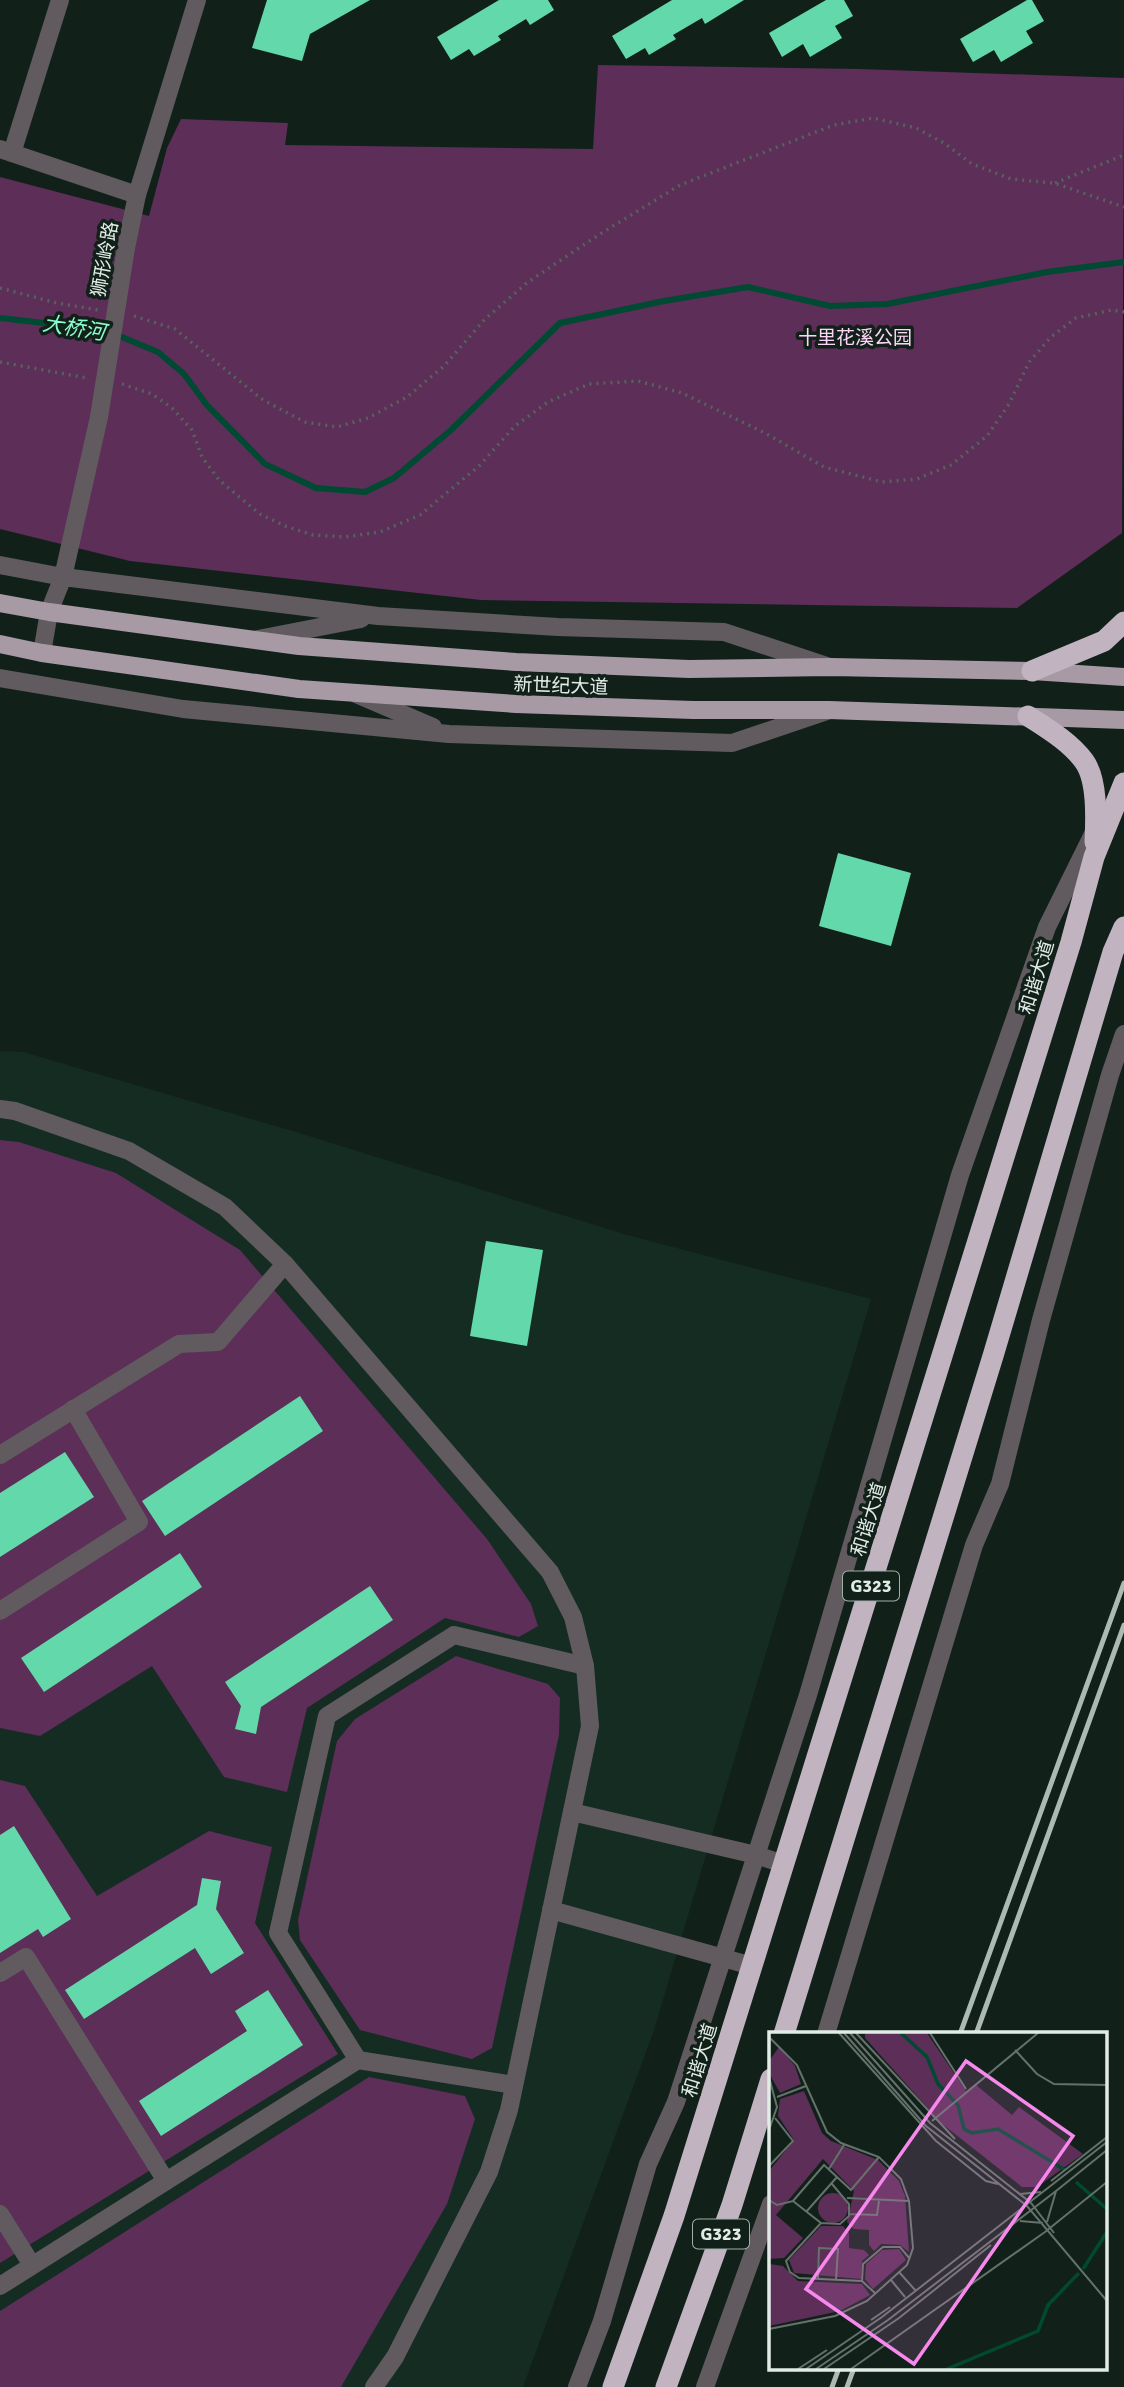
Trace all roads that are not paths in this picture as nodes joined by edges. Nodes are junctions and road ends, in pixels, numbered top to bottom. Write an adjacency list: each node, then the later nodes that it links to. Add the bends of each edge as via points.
1 (60, 0): 3 (street)
2 (197, 0): 4 (street, 狮形岭路)
3 (6, 151): 4 (street)
4 (136, 195): 6 (street, 狮形岭路, bridge, via 99,417)
5 (0, 565): 6 (street)
6 (63, 577): 8 (street, 狮形岭路); 9 (street)
7 (0, 603): 8 (main road, 新世纪大道)
8 (49, 612): 11 (main road, 新世纪大道); 13 (street, 狮形岭路)
9 (378, 616): 11 (street); 14 (street, via 724,632)
10 (1124, 622): 15 (highway, via 1104,641)
11 (255, 640): 14 (main road, 新世纪大道, via 516,662 689,669)
12 (0, 644): 13 (main road, 新世纪大道)
13 (42, 653): 18 (main road, 新世纪大道)
14 (831, 667): 15 (main road, 新世纪大道)
15 (1032, 671): 16 (main road, 新世纪大道)
16 (1124, 677)
17 (0, 678): 22 (street, via 183,709)
18 (356, 694): 19 (main road, 新世纪大道, via 693,710); 22 (street)
19 (829, 710): 20 (main road, 新世纪大道); 22 (street, via 733,743)
20 (1028, 716): 21 (main road, 新世纪大道); 25 (highway, via 1086,763 1096,797)
21 (1124, 720)
22 (449, 734)
23 (1124, 771): 25 (street)
24 (1124, 783): 26 (highway, 和谐大道 / G323)
25 (1095, 830): 26 (highway); 36 (street, via 1047,927 960,1175 808,1695)
26 (1094, 857): 37 (highway, 和谐大道 / G323)
27 (1124, 927): 42 (highway, G323)
28 (1124, 1034): 43 (street, via 1041,1320 1000,1484 974,1545)
29 (0, 1109): 30 (street, via 129,1152 225,1207)
30 (285, 1264): 31 (street, via 218,1342 179,1344); 34 (street, via 550,1572 573,1617)
31 (73, 1409): 32 (street); 33 (street, via 139,1522)
32 (0, 1455)
33 (0, 1611)
34 (585, 1666): 35 (street, via 590,1726); 44 (street, via 454,1635 327,1716 278,1933)
35 (572, 1812): 36 (street); 38 (street)
36 (756, 1855): 37 (street); 39 (street)
37 (784, 1864): 40 (highway, 和谐大道 / G323)
38 (551, 1910): 39 (street); 45 (street)
39 (722, 1958): 40 (street); 53 (street, via 676,2102 648,2164)
40 (752, 1966): 54 (highway, 和谐大道 / G323, via 674,2216)
41 (0, 1973): 47 (street, via 26,1956)
42 (786, 2032)
43 (827, 2032)
44 (358, 2060): 45 (street); 47 (street)
45 (514, 2085): 52 (street, via 489,2172 395,2357)
46 (769, 2085): 55 (highway, G323, via 732,2205)
47 (166, 2181): 50 (street)
48 (769, 2210): 56 (street)
49 (0, 2214): 50 (street)
50 (32, 2265): 51 (street)
51 (0, 2286)
52 (374, 2387)
53 (578, 2387)
54 (613, 2387)
55 (666, 2387)
56 (705, 2387)

